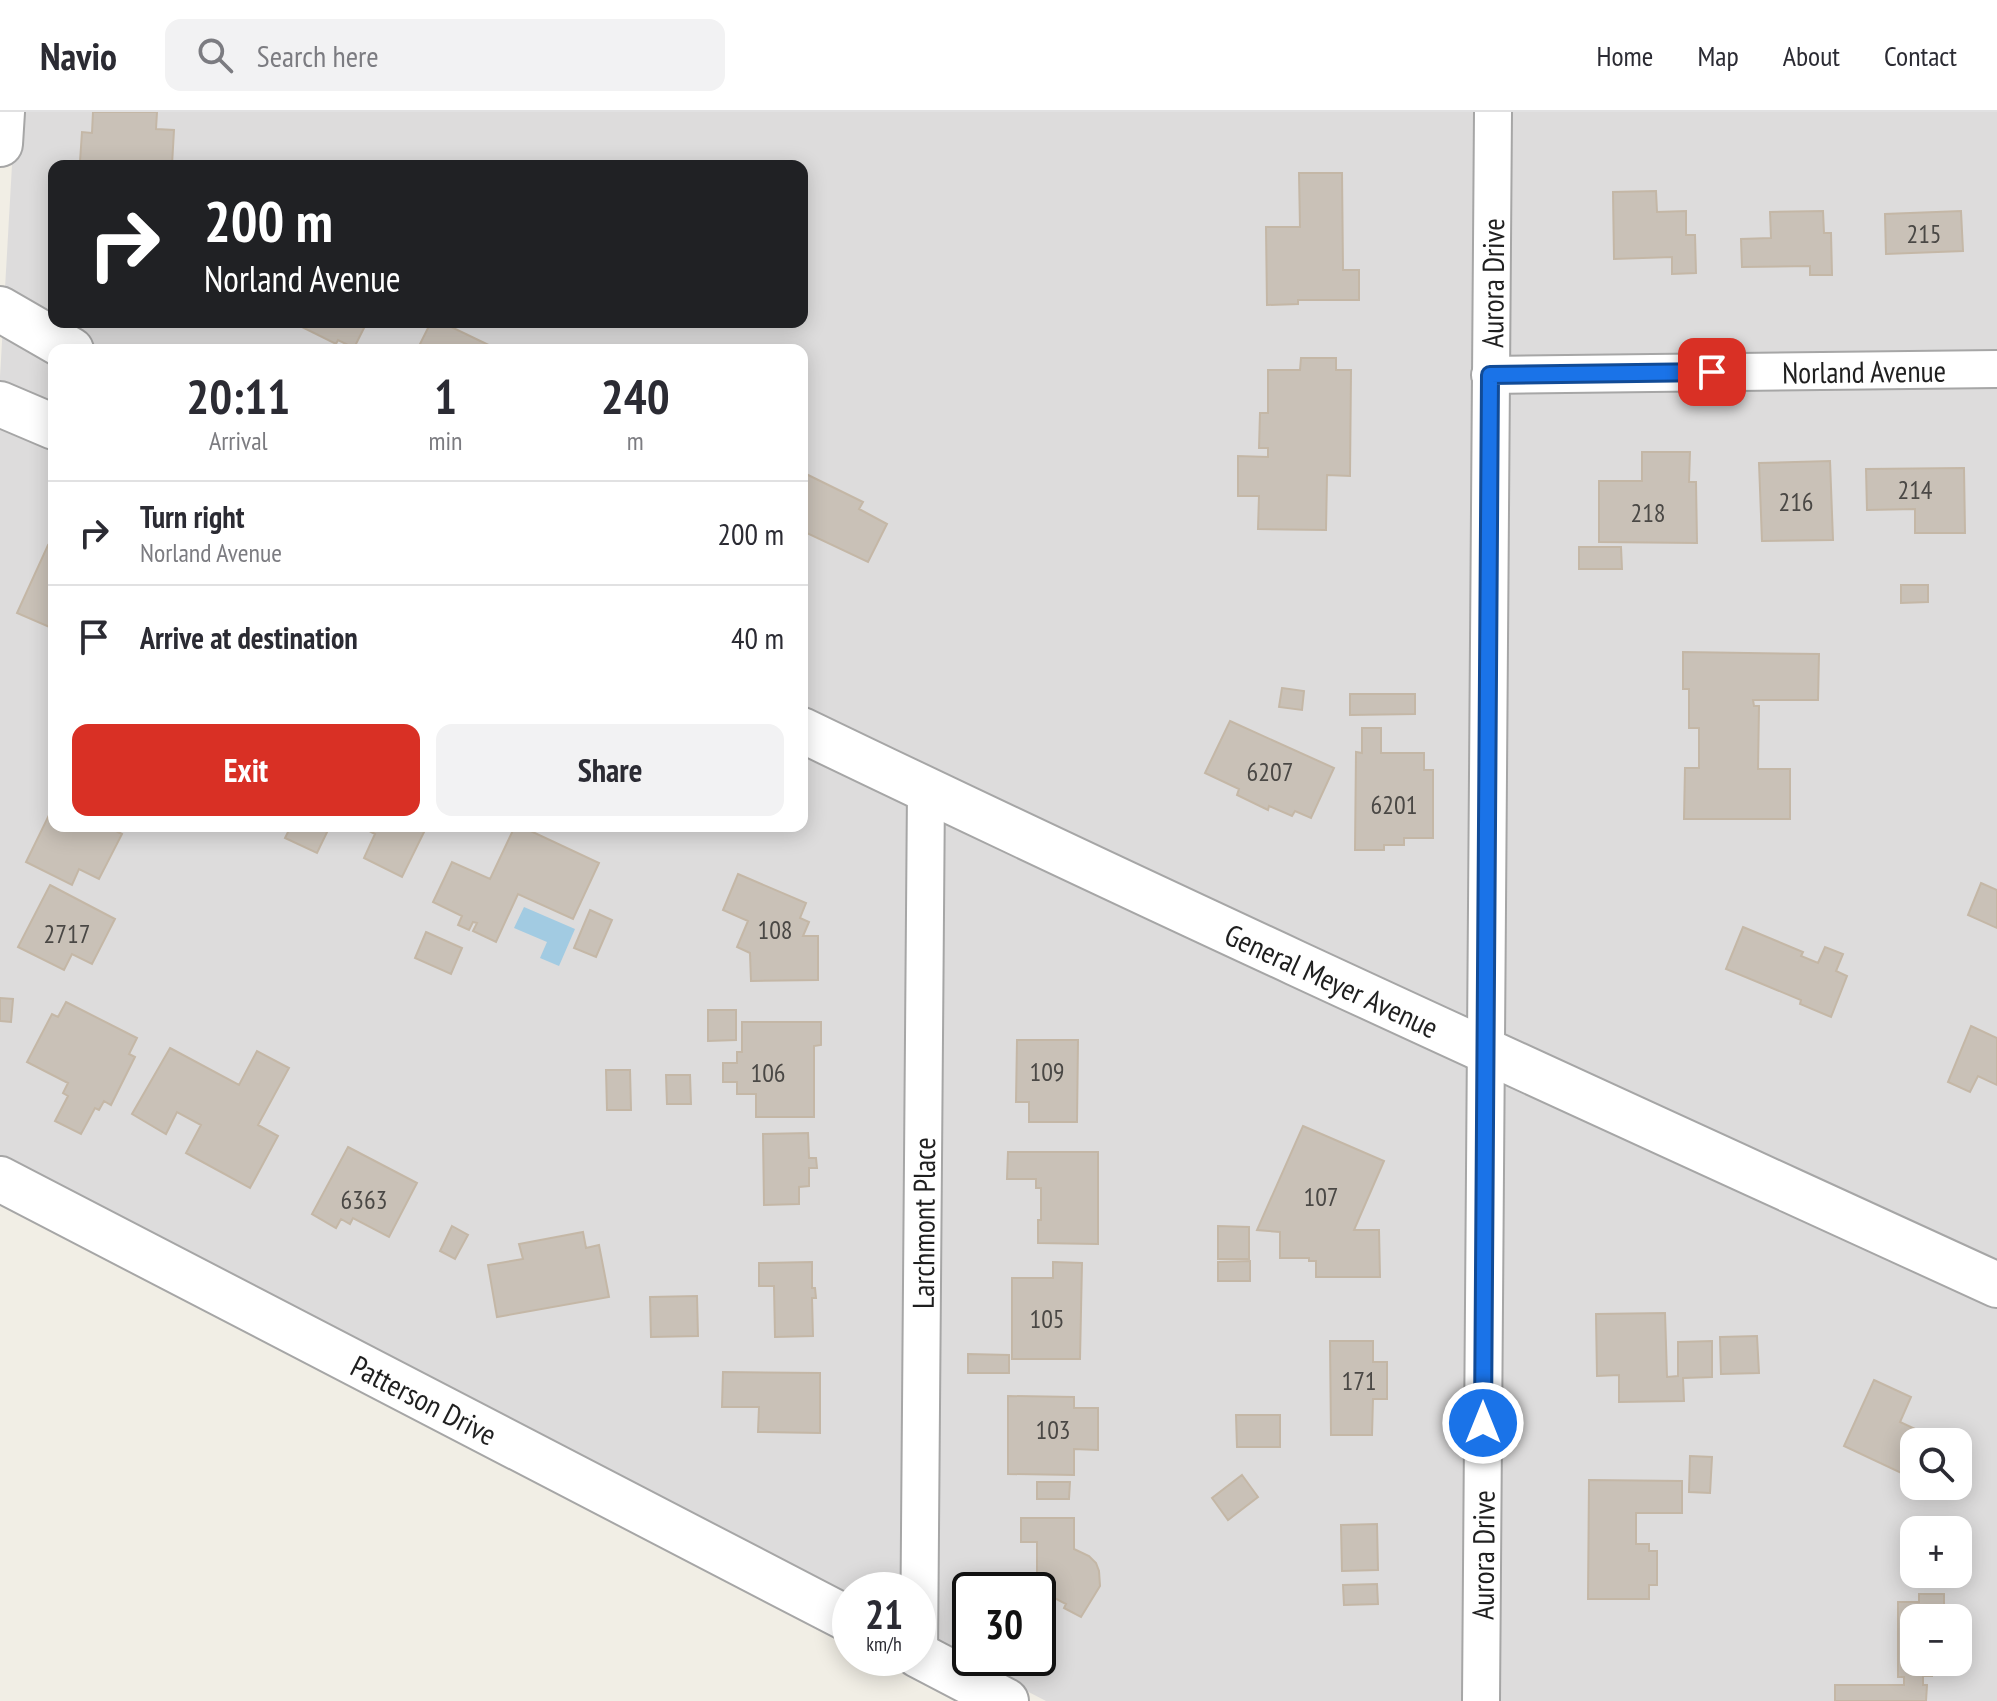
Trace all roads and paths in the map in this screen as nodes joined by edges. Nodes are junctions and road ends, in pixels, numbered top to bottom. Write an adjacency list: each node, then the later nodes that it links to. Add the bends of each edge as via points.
1 (2, 112): 3 (street)
2 (1493, 112): 7 (street, Aurora Drive)
3 (0, 144)
4 (0, 309): 5 (street)
5 (61, 344)
6 (1997, 369): 7 (street, Norland Avenue)
7 (1490, 375): 12 (street, Aurora Drive)
8 (0, 404): 9 (street)
9 (48, 424)
10 (808, 733): 11 (street, General Meyer Avenue)
11 (926, 790): 12 (street, General Meyer Avenue); 15 (street, Larchmont Place)
12 (1486, 1051): 14 (street, General Meyer Avenue); 19 (street, Aurora Drive)
13 (0, 1179): 16 (street, Patterson Drive)
14 (1997, 1285)
15 (920, 1572)
16 (832, 1611)
17 (936, 1664): 18 (street)
18 (1006, 1701)
19 (1481, 1701)

